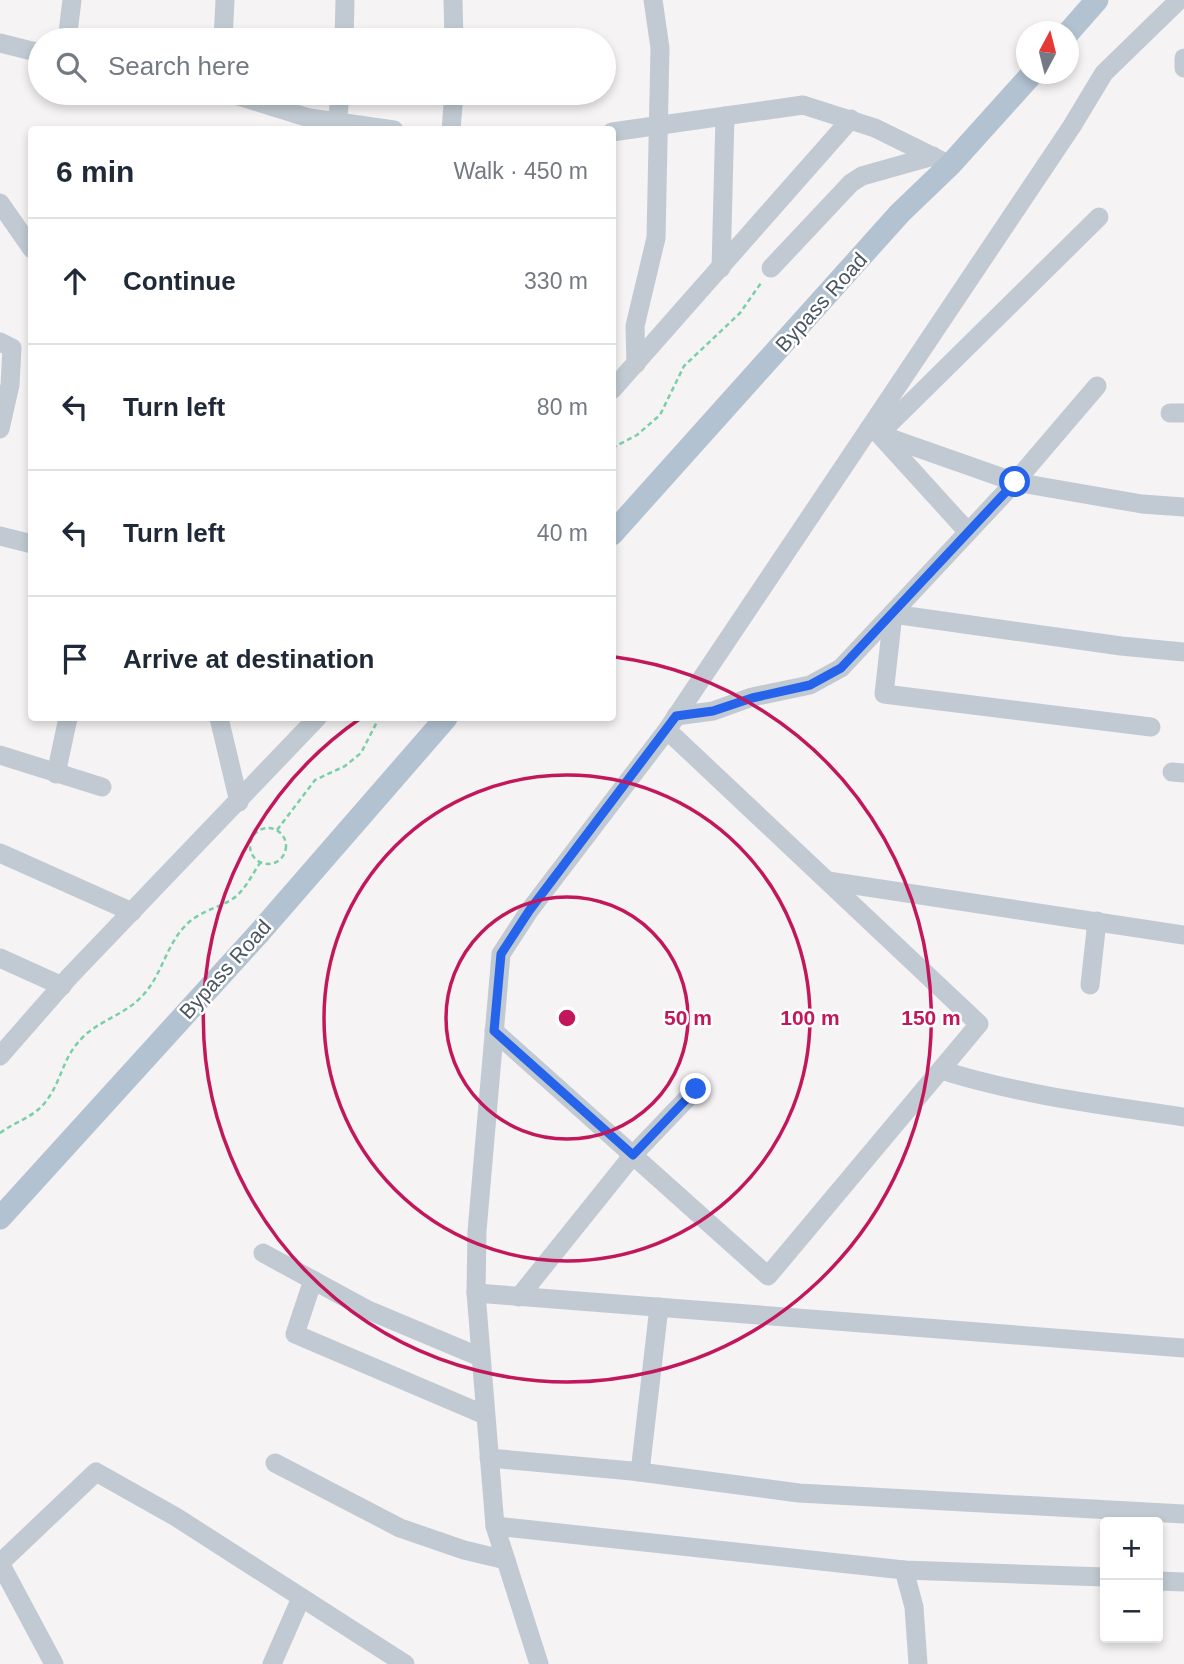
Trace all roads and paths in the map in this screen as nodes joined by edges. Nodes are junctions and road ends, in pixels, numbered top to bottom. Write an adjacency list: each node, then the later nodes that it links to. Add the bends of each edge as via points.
1 (72, 0): 9 (street)
2 (225, 0): 10 (street)
3 (345, 0): 11 (street)
4 (453, 0): 12 (street)
5 (653, 0): 25 (street, via 660,48)
6 (1097, 0): 8 (main road)
7 (1180, 0): 38 (street, via 1104,73)
8 (1079, 21)
9 (68, 28)
10 (224, 28)
11 (344, 28)
12 (454, 28)
13 (0, 43): 14 (street)
14 (28, 50)
15 (1184, 58): 16 (street)
16 (1184, 68)
17 (1022, 84): 27 (main road, Bypass Road)
18 (267, 105): 23 (street)
19 (339, 105): 23 (street)
20 (453, 105): 24 (street)
21 (725, 117): 22 (street, via 803,105); 25 (street); 31 (street)
22 (851, 119): 27 (street); 31 (street)
23 (337, 126)
24 (451, 126)
25 (656, 127): 26 (street); 34 (street, via 656,238 635,326)
26 (616, 132)
27 (942, 160): 32 (street, via 862,176); 42 (main road, Bypass Road, via 900,213)
28 (0, 203): 30 (street)
29 (1099, 217): 38 (street)
30 (28, 243)
31 (720, 268): 34 (street)
32 (771, 268): 39 (path, via 740,313 684,366 660,415)
33 (0, 342): 37 (street, via 12,348)
34 (636, 364): 35 (street)
35 (616, 386)
36 (1097, 386): 40 (street)
37 (0, 429)
38 (875, 430): 40 (street); 43 (street); 53 (street)
39 (616, 446)
40 (1015, 482): 41 (street); 43 (street)
41 (1184, 507)
42 (616, 530)
43 (968, 532): 46 (street)
44 (0, 536): 45 (street)
45 (28, 543)
46 (893, 614): 47 (street); 53 (street, via 841,668 810,685); 54 (street, via 884,694)
47 (1184, 652)
48 (67, 721): 56 (street)
49 (220, 721): 58 (street)
50 (314, 721): 58 (street)
51 (377, 721): 59 (path, via 361,753 315,780)
52 (443, 721): 76 (main road, Bypass Road, via 260,932)
53 (671, 723): 62 (street); 69 (street, via 501,954)
54 (1151, 727)
55 (0, 755): 56 (street)
56 (56, 774): 57 (street)
57 (102, 787)
58 (239, 802): 63 (street)
59 (277, 830): 61 (path, via 287,846 283,858 272,864); 61 (path, via 265,828 254,835 250,847)
60 (0, 853): 63 (street)
61 (260, 863): 74 (path, via 232,899 185,925 144,994 71,1050 57,1083 36,1113)
62 (828, 881): 64 (street); 71 (street, via 979,1024)
63 (132, 912): 68 (street)
64 (1097, 921): 65 (street); 67 (street)
65 (1184, 934)
66 (0, 958): 68 (street)
67 (1090, 985)
68 (61, 986): 70 (street)
69 (494, 1031): 75 (street); 79 (street)
70 (0, 1056)
71 (941, 1070): 73 (street, via 1051,1098); 75 (street, via 768,1276)
72 (696, 1089): 75 (street)
73 (1184, 1117)
74 (0, 1133)
75 (633, 1155): 80 (street)
76 (0, 1218)
77 (263, 1254): 78 (street)
78 (313, 1280): 83 (street, via 368,1310); 84 (street, via 295,1334)
79 (476, 1293): 80 (street); 83 (street)
80 (519, 1297): 81 (street)
81 (659, 1307): 82 (street); 87 (street)
82 (1184, 1348)
83 (480, 1357): 84 (street)
84 (485, 1415): 85 (street)
85 (489, 1458): 87 (street); 89 (street)
86 (275, 1463): 90 (street, via 400,1528)
87 (640, 1472): 88 (street, via 799,1493)
88 (1184, 1514)
89 (495, 1526): 90 (street); 92 (street)
90 (506, 1560): 101 (street)
91 (0, 1563): 96 (street); 97 (street, via 96,1472 176,1517)
92 (904, 1570): 93 (street); 102 (street, via 914,1607)
93 (1100, 1577)
94 (1163, 1581): 95 (street)
95 (1184, 1582)
96 (8, 1595): 98 (street)
97 (301, 1598): 99 (street); 100 (street)
98 (54, 1664)
99 (272, 1664)
100 (405, 1664)
101 (538, 1664)
102 (918, 1664)

